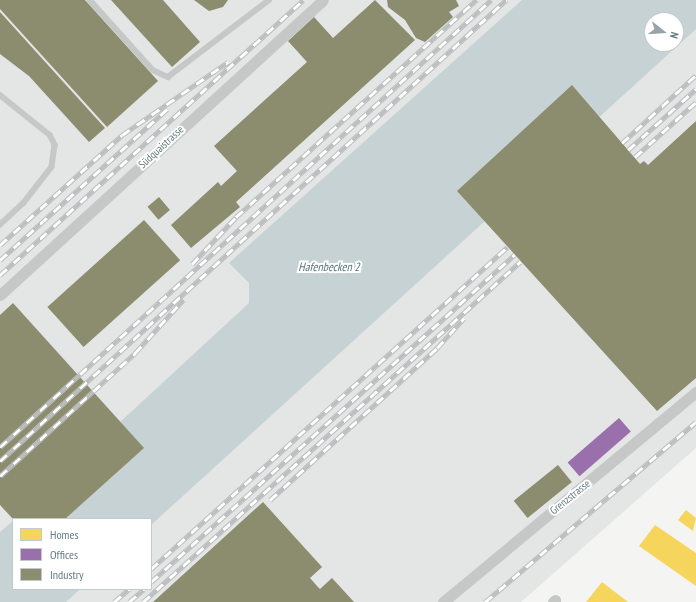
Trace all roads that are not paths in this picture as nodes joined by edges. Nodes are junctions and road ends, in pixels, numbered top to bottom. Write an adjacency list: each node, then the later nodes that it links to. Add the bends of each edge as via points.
1 (90, 0): 2 (lane, via 153,70 168,77)
2 (269, 0)
3 (323, 0): 6 (street, Südquaistrasse)
4 (0, 95): 5 (lane, via 50,135 55,145 52,167 24,203)
5 (0, 225)
6 (0, 295)
7 (696, 392): 8 (street, Grenzstrasse)
8 (444, 602)

